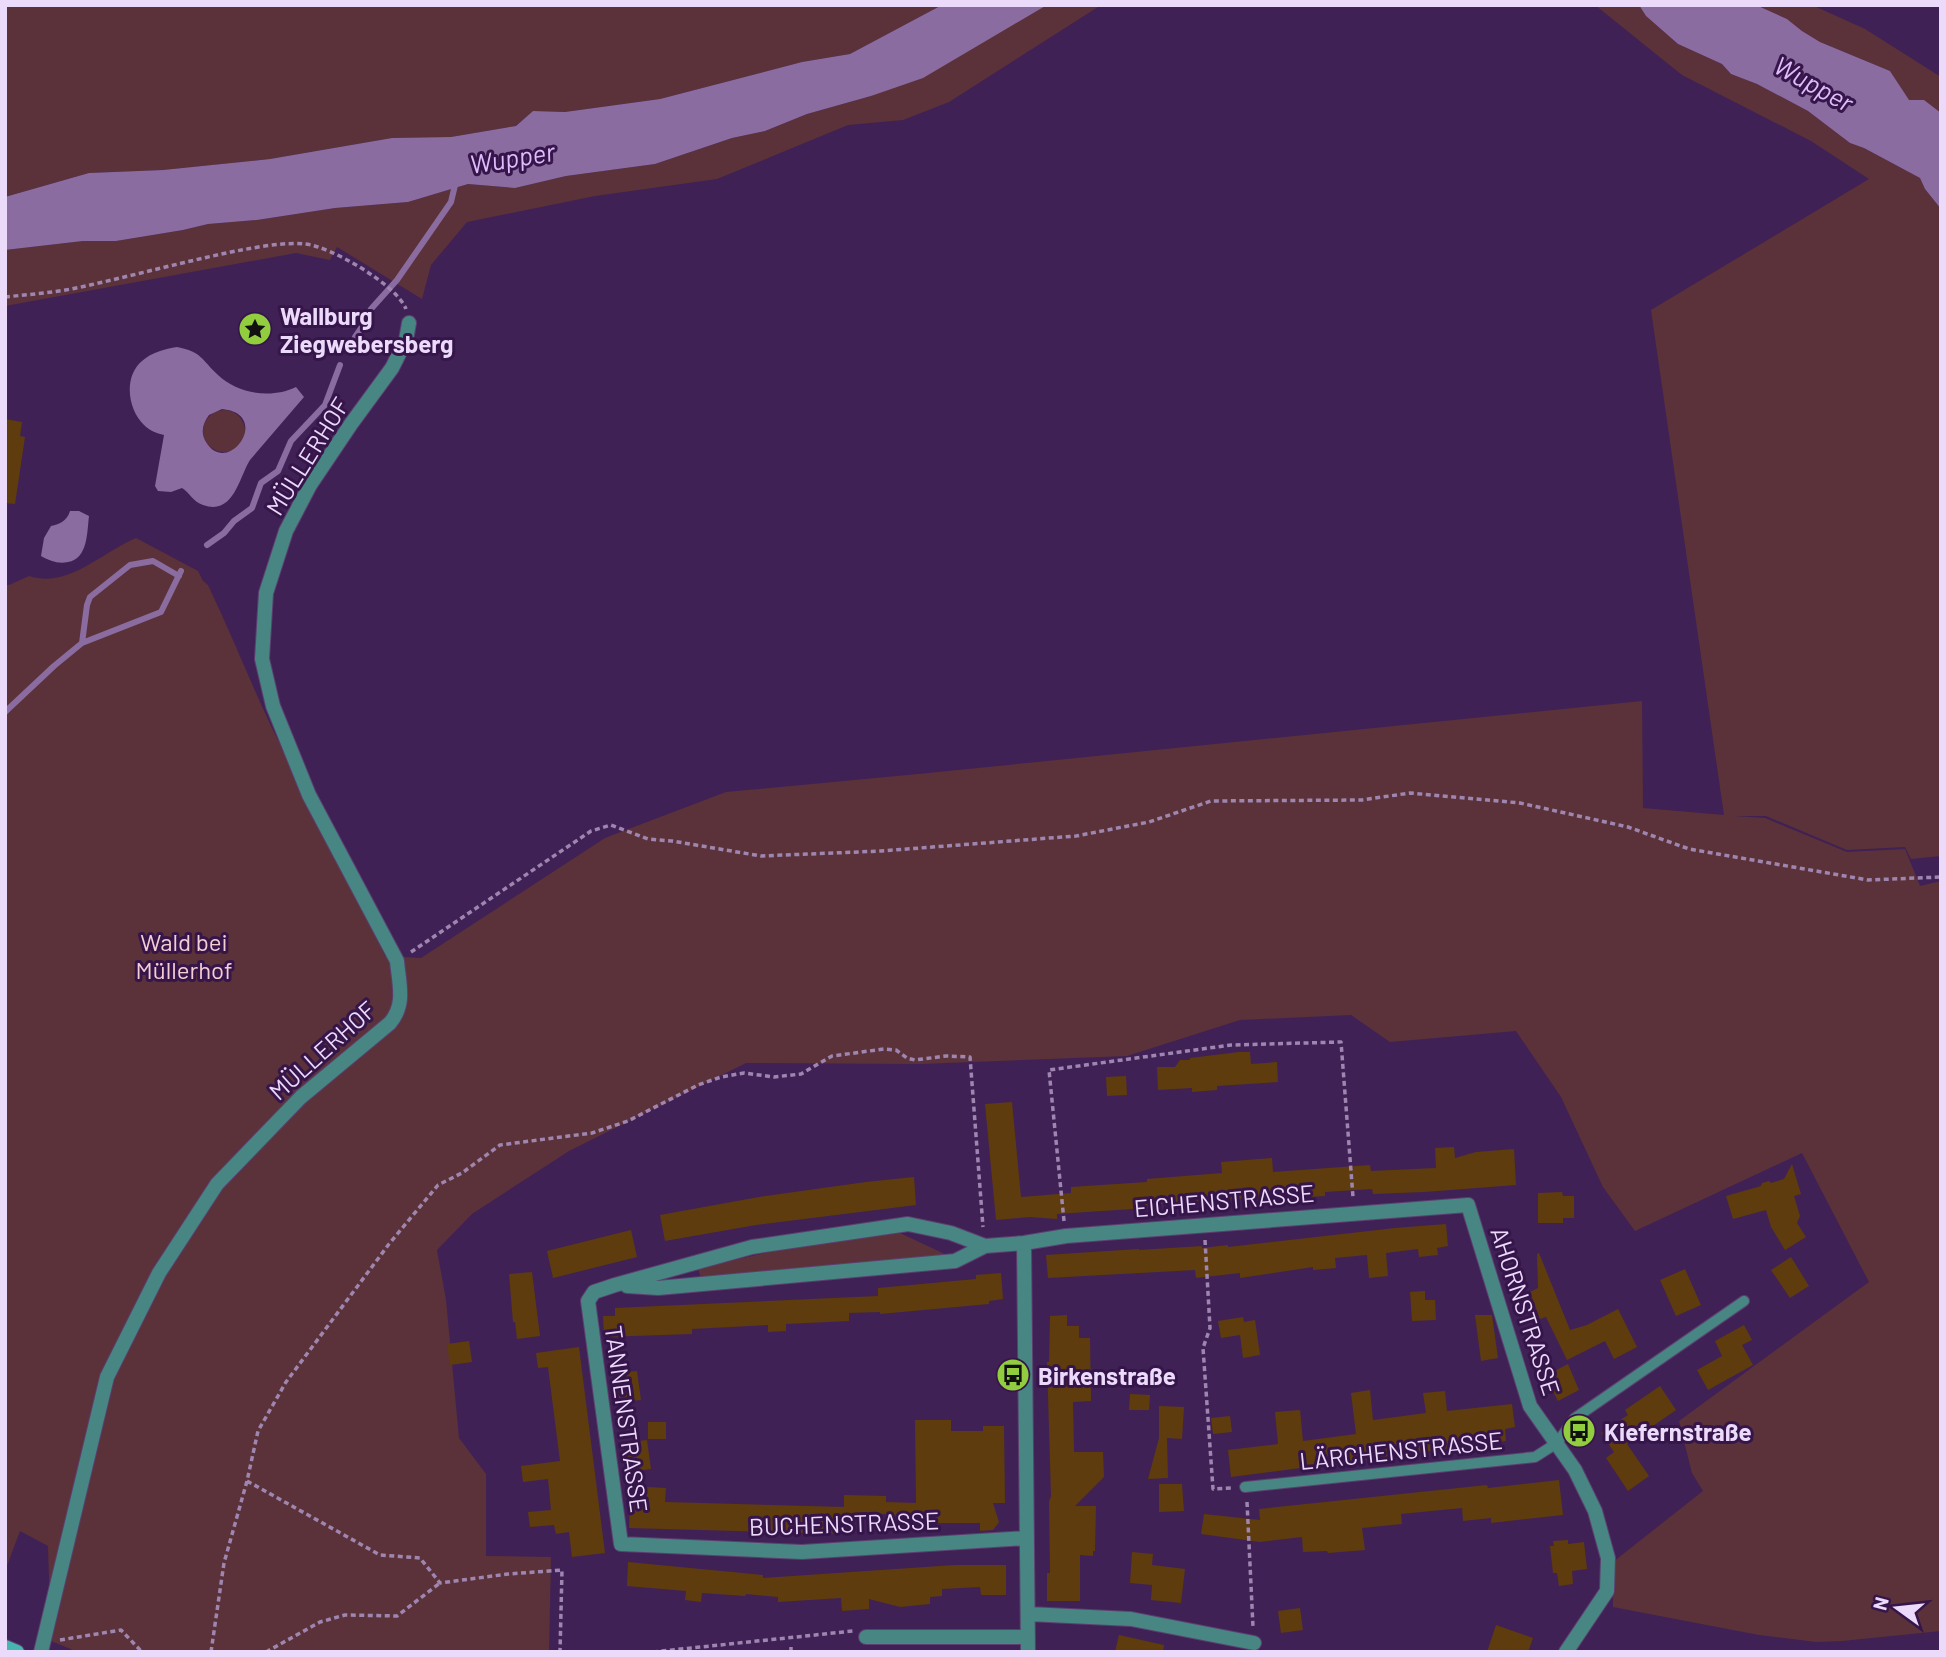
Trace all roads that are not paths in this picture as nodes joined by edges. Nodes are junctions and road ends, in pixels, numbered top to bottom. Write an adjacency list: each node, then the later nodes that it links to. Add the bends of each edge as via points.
1 (409, 323): 17 (street, MÜLLERHOF, via 392,368 310,485 286,531 266,593 262,659 273,706 309,795 397,961 398,1011 390,1023 301,1097 217,1184 159,1273 107,1377)
2 (1468, 1205): 3 (street, EICHENSTRASSE, via 1204,1224); 8 (street, AHORNSTRASSE, via 1530,1406)
3 (1024, 1243): 4 (street, EICHENSTRASSE); 10 (street)
4 (985, 1246): 5 (street, EICHENSTRASSE, via 942,1263 658,1288); 5 (street, EICHENSTRASSE, via 908,1224 752,1247)
5 (615, 1285): 6 (street, EICHENSTRASSE, via 594,1292)
6 (589, 1301): 11 (street, TANNENSTRASSE)
7 (1744, 1301): 8 (lane, via 1574,1418)
8 (1557, 1443): 9 (lane, LÄRCHENSTRASSE, via 1535,1457); 19 (street, AHORNSTRASSE, via 1595,1511 1608,1558 1607,1591)
9 (1245, 1487)
10 (1027, 1538): 11 (street, BUCHENSTRASSE, via 802,1552); 12 (street)
11 (621, 1544)
12 (1028, 1614): 14 (street, via 1131,1619); 15 (street)
13 (866, 1637): 15 (street)
14 (1254, 1643)
15 (1028, 1644)
16 (5, 1647): 18 (main road)
17 (42, 1647)
18 (17, 1652)
19 (1566, 1652)

